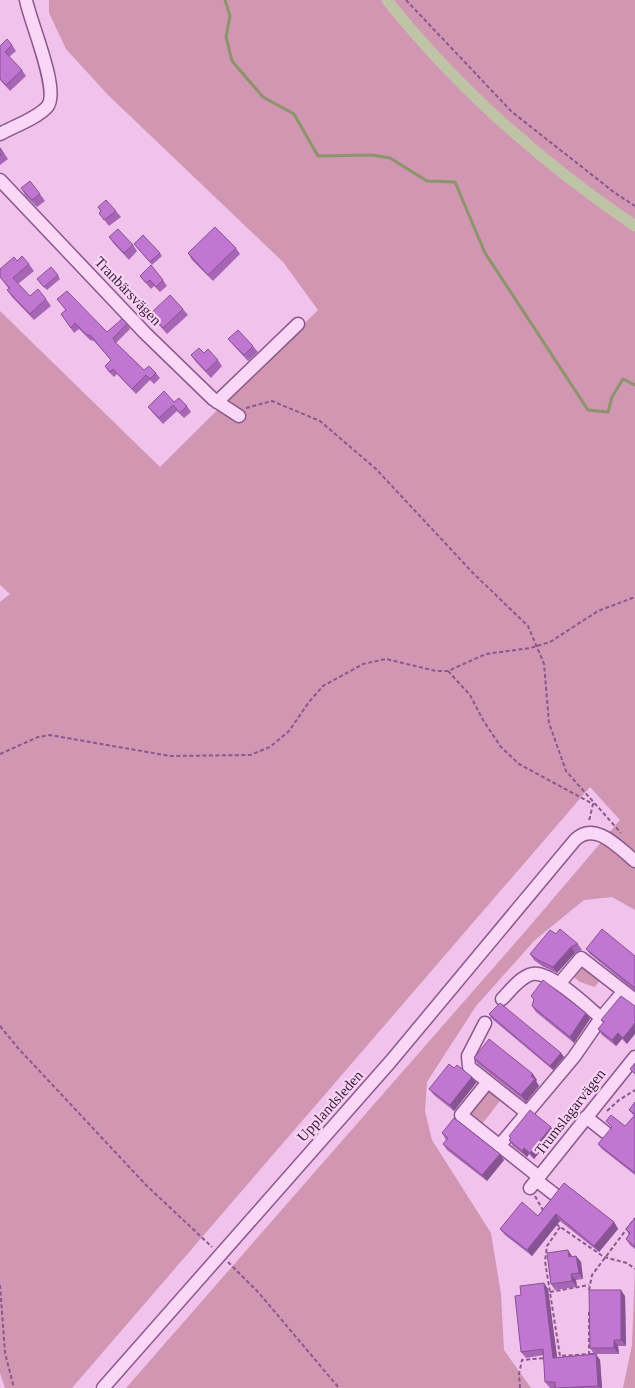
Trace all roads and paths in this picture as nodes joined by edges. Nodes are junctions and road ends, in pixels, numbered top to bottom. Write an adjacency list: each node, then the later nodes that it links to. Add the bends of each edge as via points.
1 (26, 0): 3 (street, via 48,73 52,99 40,113)
2 (406, 0): 5 (path, via 512,112)
3 (0, 134)
4 (0, 180): 7 (street, Tranbärsvägen, via 146,333)
5 (635, 206)
6 (298, 324): 7 (street)
7 (217, 402): 8 (street, Tranbärsvägen)
8 (239, 416): 10 (path, via 246,408 272,401 320,421 376,469 528,626)
9 (635, 597): 10 (path, via 598,611 550,642)
10 (536, 646): 11 (path, via 486,654); 13 (path, via 544,664 549,723 566,771)
11 (448, 671): 12 (path, via 386,660 363,664 323,686 289,732 270,747 250,755 170,756 50,735); 13 (path, via 470,695 501,747 519,764)
12 (0, 754)
13 (593, 804): 14 (path); 15 (path)
14 (586, 832): 16 (street, via 600,834); 36 (street, Upplandsleden, via 575,840 391,1061)
15 (623, 835)
16 (635, 861)
17 (559, 984): 18 (street, via 580,958); 19 (street, via 546,976 532,974 512,987); 21 (street)
18 (623, 992): 20 (street); 21 (street)
19 (502, 999)
20 (635, 1000)
21 (601, 1018): 27 (street, via 574,1057)
22 (485, 1024): 25 (street, via 473,1043 467,1063)
23 (0, 1026): 36 (path, via 146,1185)
24 (635, 1057): 28 (street, Trumslagarvägen)
25 (487, 1083): 27 (street); 29 (street, via 461,1115)
26 (635, 1090): 28 (path, via 619,1100)
27 (526, 1112): 29 (street)
28 (596, 1125): 30 (street, Trumslagarvägen)
29 (499, 1146): 30 (street)
30 (535, 1182): 31 (street); 32 (path)
31 (554, 1194)
32 (545, 1213)
33 (635, 1218): 37 (path)
34 (550, 1219): 35 (path)
35 (560, 1227): 37 (path); 41 (path, via 547,1246 545,1261)
36 (220, 1254): 48 (street, Upplandsleden); 49 (path, via 258,1293)
37 (604, 1256): 38 (path); 40 (path)
38 (635, 1268)
39 (0, 1285): 47 (path, via 5,1353)
40 (589, 1286): 41 (path); 42 (path)
41 (550, 1292): 44 (path, via 560,1356)
42 (589, 1295)
43 (589, 1305): 44 (path)
44 (589, 1354): 45 (path)
45 (597, 1354)
46 (551, 1357): 50 (path, via 522,1360)
47 (14, 1388)
48 (103, 1388)
49 (339, 1388)
50 (520, 1388)

